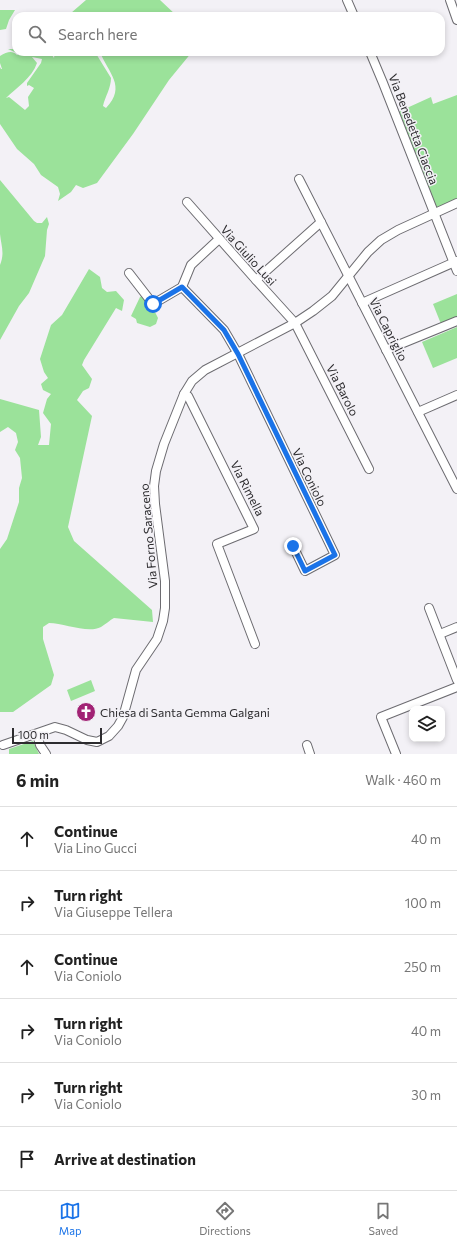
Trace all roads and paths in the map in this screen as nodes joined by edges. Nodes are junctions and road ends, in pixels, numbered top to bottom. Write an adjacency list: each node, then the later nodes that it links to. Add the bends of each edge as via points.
1 (347, 0): 3 (street)
2 (450, 0): 4 (street)
3 (352, 12)
4 (457, 20)
5 (372, 56): 9 (street, Via Benedetta Ciaccia)
6 (299, 180): 10 (street, Via Capriglio)
7 (187, 202): 11 (street, Via Giulio Lusi)
8 (457, 203): 9 (street, Via Forno Saraceno)
9 (434, 215): 12 (street, Via Benedetta Ciaccia); 15 (street, Via Forno Saraceno, via 381,240)
10 (321, 222): 15 (street, Via Capriglio); 16 (street)
11 (219, 239): 16 (street, Via Giulio Lusi); 17 (street, via 191,265)
12 (455, 262): 13 (street, Via Benedetta Ciaccia); 18 (street)
13 (457, 271)
14 (129, 273): 17 (street, via 153,304)
15 (349, 276): 18 (street, Via Capriglio); 20 (street, Via Forno Saraceno, via 332,296)
16 (256, 280): 20 (street, Via Giulio Lusi)
17 (182, 287): 22 (street, via 224,330)
18 (362, 303): 21 (street, Via Capriglio)
19 (457, 321): 21 (street)
20 (295, 323): 22 (street, Via Forno Saraceno); 26 (street, Via Barolo)
21 (386, 350): 25 (street, Via Capriglio)
22 (238, 354): 23 (street, Via Forno Saraceno, via 198,374); 28 (street, Via Coniolo, via 335,555 305,571)
23 (184, 394): 32 (street, Via Rimella, via 188,396 254,529 217,544); 35 (street, Via Forno Saraceno, via 164,444 155,478 155,504 165,594 163,621 157,639 136,670 123,717 109,736 92,742 57,727)
24 (457, 395): 25 (street)
25 (418, 412): 27 (street, Via Capriglio)
26 (369, 469)
27 (457, 489)
28 (293, 546)
29 (429, 608): 31 (street)
30 (457, 627): 31 (street)
31 (440, 634): 33 (street)
32 (255, 644)
33 (457, 680)
34 (457, 686): 40 (street, via 381,717)
35 (37, 734): 36 (street, Via Forno Saraceno); 38 (street)
36 (3, 745)
37 (307, 745): 39 (street)
38 (46, 754)
39 (310, 754)
40 (396, 754)

